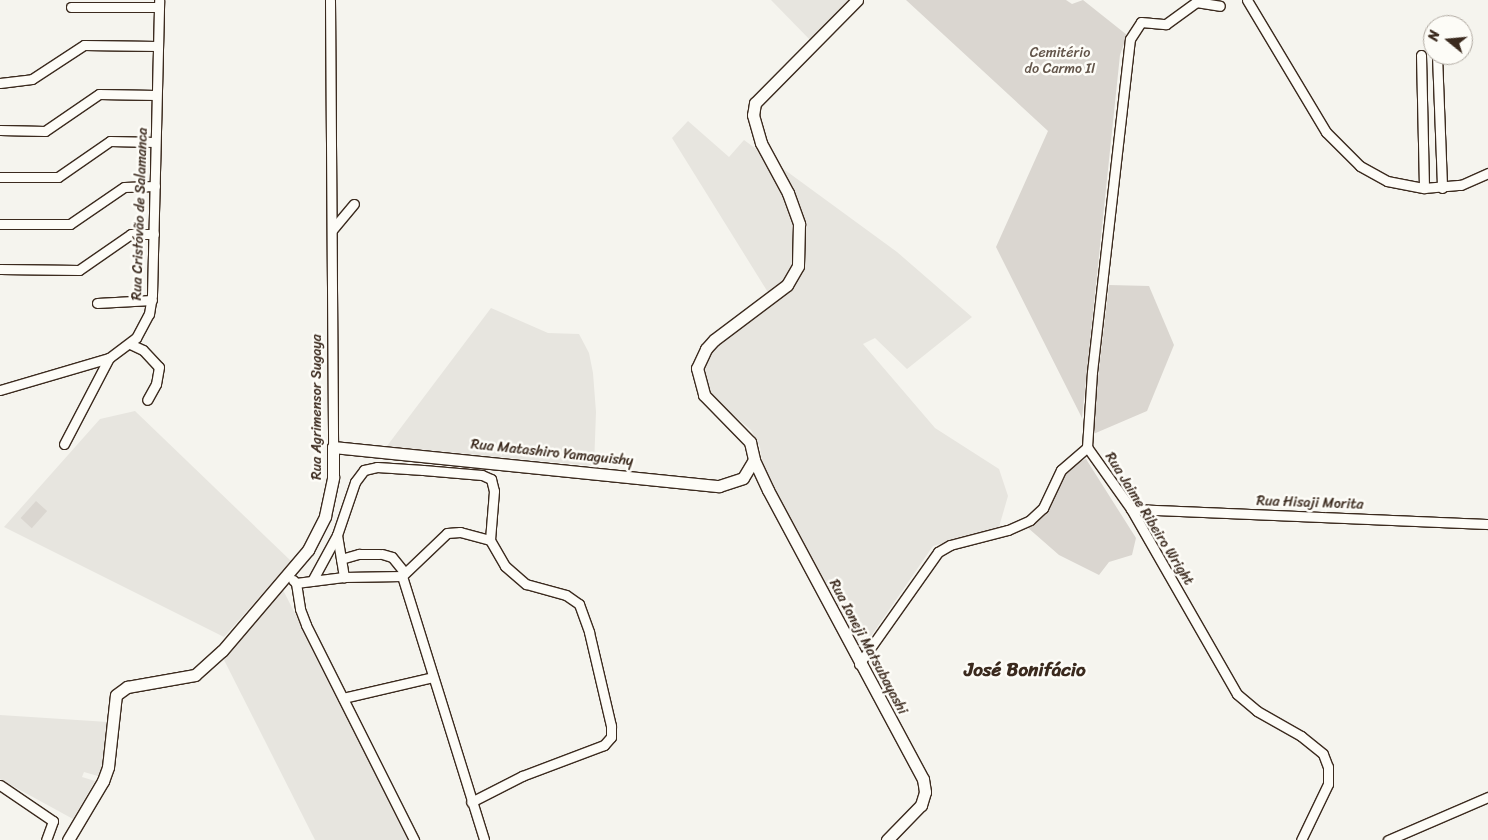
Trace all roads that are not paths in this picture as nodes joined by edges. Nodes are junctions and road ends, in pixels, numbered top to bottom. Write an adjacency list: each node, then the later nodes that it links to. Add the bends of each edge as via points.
1 (330, 0): 21 (street, Rua Agrimensor Sugaya)
2 (857, 0): 33 (main road, Rua Ioneji Matsubayashi, via 762,94 753,109 761,143 788,193 799,224 798,266 787,285 714,340 697,368 704,395 745,435 753,448)
3 (1247, 0): 17 (street, via 1326,132 1340,149 1370,173 1387,181)
4 (159, 3): 5 (street); 7 (street, Rua Cristóvão de Salamanca)
5 (71, 6)
6 (1220, 6): 32 (street, via 1202,1 1186,6 1166,24 1141,22 1130,40 1092,372)
7 (157, 46): 10 (street, via 84,45 32,79); 11 (street, Rua Cristóvão de Salamanca)
8 (1421, 55): 17 (street)
9 (1437, 65): 18 (street)
10 (0, 82)
11 (156, 95): 12 (street, via 99,94 45,131); 13 (street, Rua Cristóvão de Salamanca)
12 (0, 130)
13 (156, 142): 15 (street, via 110,141 58,177); 16 (street, Rua Cristóvão de Salamanca)
14 (1488, 173): 18 (street)
15 (0, 177)
16 (155, 186): 20 (street, via 124,187 70,224); 22 (street, Rua Cristóvão de Salamanca)
17 (1424, 188): 18 (street)
18 (1442, 188)
19 (354, 204): 21 (street)
20 (0, 224)
21 (332, 230): 31 (street, Rua Agrimensor Sugaya)
22 (154, 234): 23 (street, via 131,234 79,270); 24 (street, Rua Cristóvão de Salamanca)
23 (0, 269)
24 (152, 300): 25 (street); 26 (street, Rua Cristóvão de Salamanca, via 144,326)
25 (97, 303)
26 (130, 344): 27 (street, Rua Cristóvão de Salamanca); 29 (street, via 143,350 159,367 156,384)
27 (109, 358): 28 (street, Rua Cristóvão de Salamanca); 30 (street)
28 (0, 390)
29 (147, 400)
30 (64, 444)
31 (334, 447): 33 (main road, Rua Matashiro Yamaguishy, via 720,486 743,478); 41 (main road, Rua Agrimensor Sugaya, via 333,476 325,516)
32 (1087, 447): 34 (street, Rua Jaime Ribeiro Wright); 43 (street, Rua Jaime Ribeiro Wright, via 1060,470 1043,508 1030,520 938,552)
33 (754, 460): 43 (main road, Rua Ioneji Matsubayashi)
34 (1131, 509): 35 (street, Rua Hisaji Morita); 54 (street, Rua Jaime Ribeiro Wright, via 1237,694 1257,711 1311,742 1326,761 1328,784)
35 (1488, 524)
36 (337, 535): 37 (street, via 360,474 377,467 482,475 491,479 494,490); 38 (street); 42 (street)
37 (490, 540): 39 (street, via 460,532 447,533); 48 (street, via 514,576 526,584 573,598 579,604 589,632 611,732 604,745 522,776)
38 (341, 559): 39 (street, via 359,554 381,554 392,557); 40 (street)
39 (403, 574): 40 (street); 44 (street)
40 (344, 577): 42 (street)
41 (292, 579): 42 (street); 45 (street, via 306,625); 50 (main road, Rua Agrimensor Sugaya, via 202,670 184,678 119,690 114,700 106,774)
42 (312, 580)
43 (859, 664): 53 (main road, Rua Ioneji Matsubayashi, via 925,786 921,805)
44 (433, 677): 45 (street); 48 (street)
45 (343, 698): 51 (street)
46 (0, 785): 49 (street, via 54,821)
47 (1488, 797): 55 (street)
48 (471, 802): 52 (street)
49 (46, 840)
50 (68, 840)
51 (414, 840)
52 (484, 840)
53 (887, 840)
54 (1301, 840)
55 (1388, 840)

